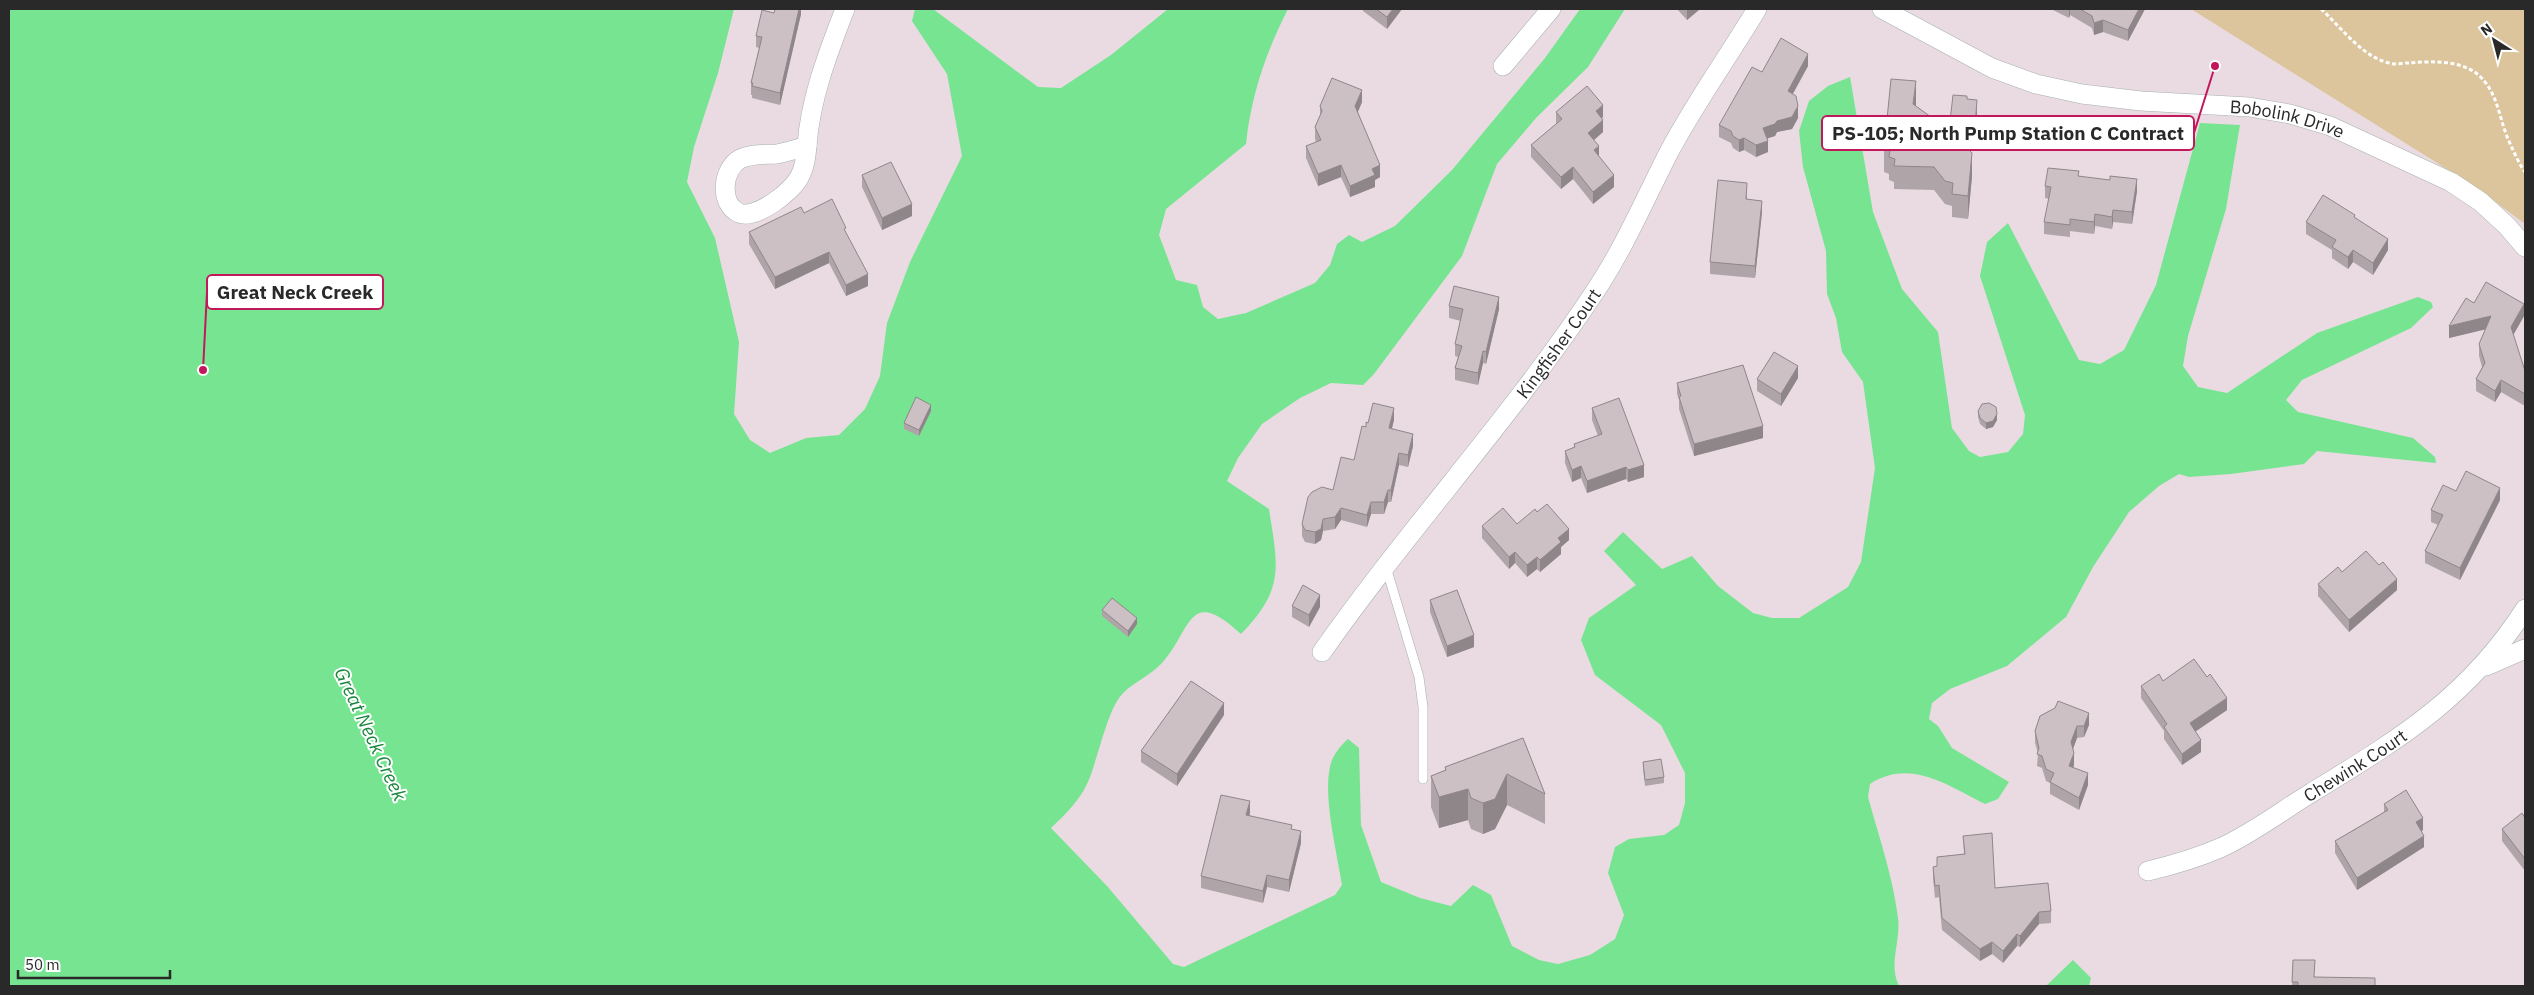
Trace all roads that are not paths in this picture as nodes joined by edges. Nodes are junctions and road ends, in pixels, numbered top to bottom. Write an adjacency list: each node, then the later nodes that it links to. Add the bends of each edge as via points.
1 (845, 9): 6 (street, via 827,56 808,128)
2 (1551, 9): 5 (street)
3 (1757, 9): 8 (street, Kingfisher Court, via 1670,152 1633,229 1596,289 1462,471)
4 (1882, 9): 7 (street, Bobolink Drive, via 1992,68 2036,84 2082,94 2141,101 2249,107 2290,114 2330,126 2451,182 2481,202)
5 (1503, 66)
6 (807, 146): 6 (street, via 806,162 790,190 756,214 738,213 730,206 725,180 738,160)
7 (2525, 247)
8 (1386, 566): 11 (street, Kingfisher Court); 13 (lane, via 1420,677)
9 (2525, 609): 12 (street, Chewink Court)
10 (2525, 649): 12 (street)
11 (1322, 652)
12 (2478, 670): 14 (street, Chewink Court, via 2426,719 2392,743 2222,847 2186,862)
13 (1423, 779)
14 (2148, 871)

